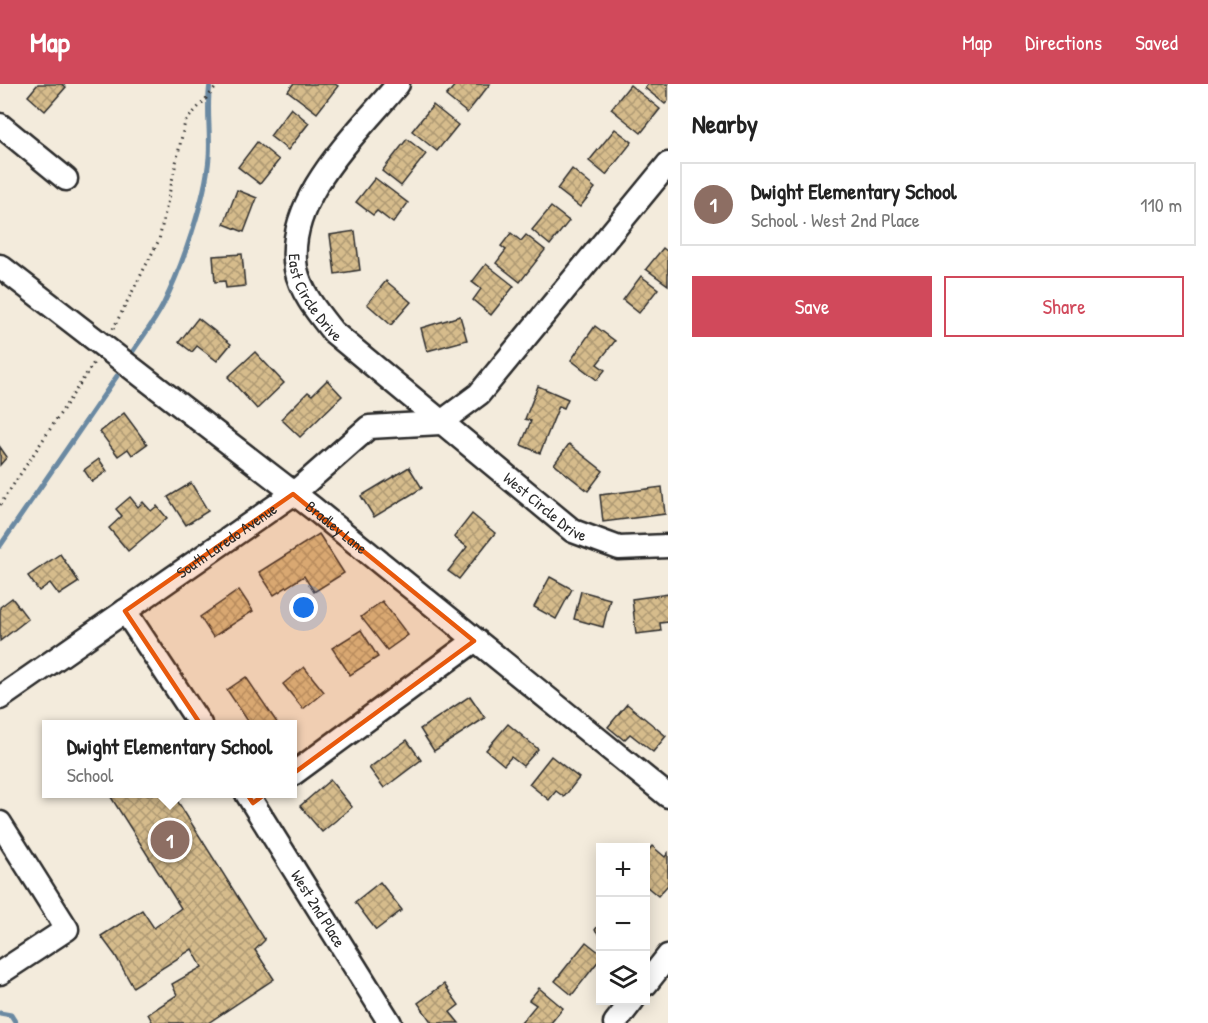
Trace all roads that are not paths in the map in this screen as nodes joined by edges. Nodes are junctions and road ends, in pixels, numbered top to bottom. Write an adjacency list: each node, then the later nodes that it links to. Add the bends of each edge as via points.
1 (398, 84): 6 (street, East Circle Drive, via 316,183 294,243 296,271 310,302 333,332)
2 (0, 125): 4 (street)
3 (668, 164): 6 (street, via 479,394)
4 (66, 179)
5 (0, 266): 7 (street, Bradley Lane)
6 (440, 423): 7 (street, South Laredo Avenue, via 369,427); 8 (street, West Circle Drive, via 573,531 619,548)
7 (293, 494): 9 (street, South Laredo Avenue); 10 (street, Bradley Lane)
8 (668, 546)
9 (125, 611): 11 (street, South Laredo Avenue); 12 (street)
10 (474, 642): 13 (street); 14 (street, Bradley Lane)
11 (0, 698)
12 (197, 720)
13 (297, 771)
14 (668, 796)
15 (257, 798): 21 (street, West 2nd Place)
16 (0, 823): 18 (street, via 67,929)
17 (668, 956): 19 (street)
18 (0, 973)
19 (650, 978)
20 (629, 1005): 22 (street)
21 (390, 1023)
22 (615, 1023)

